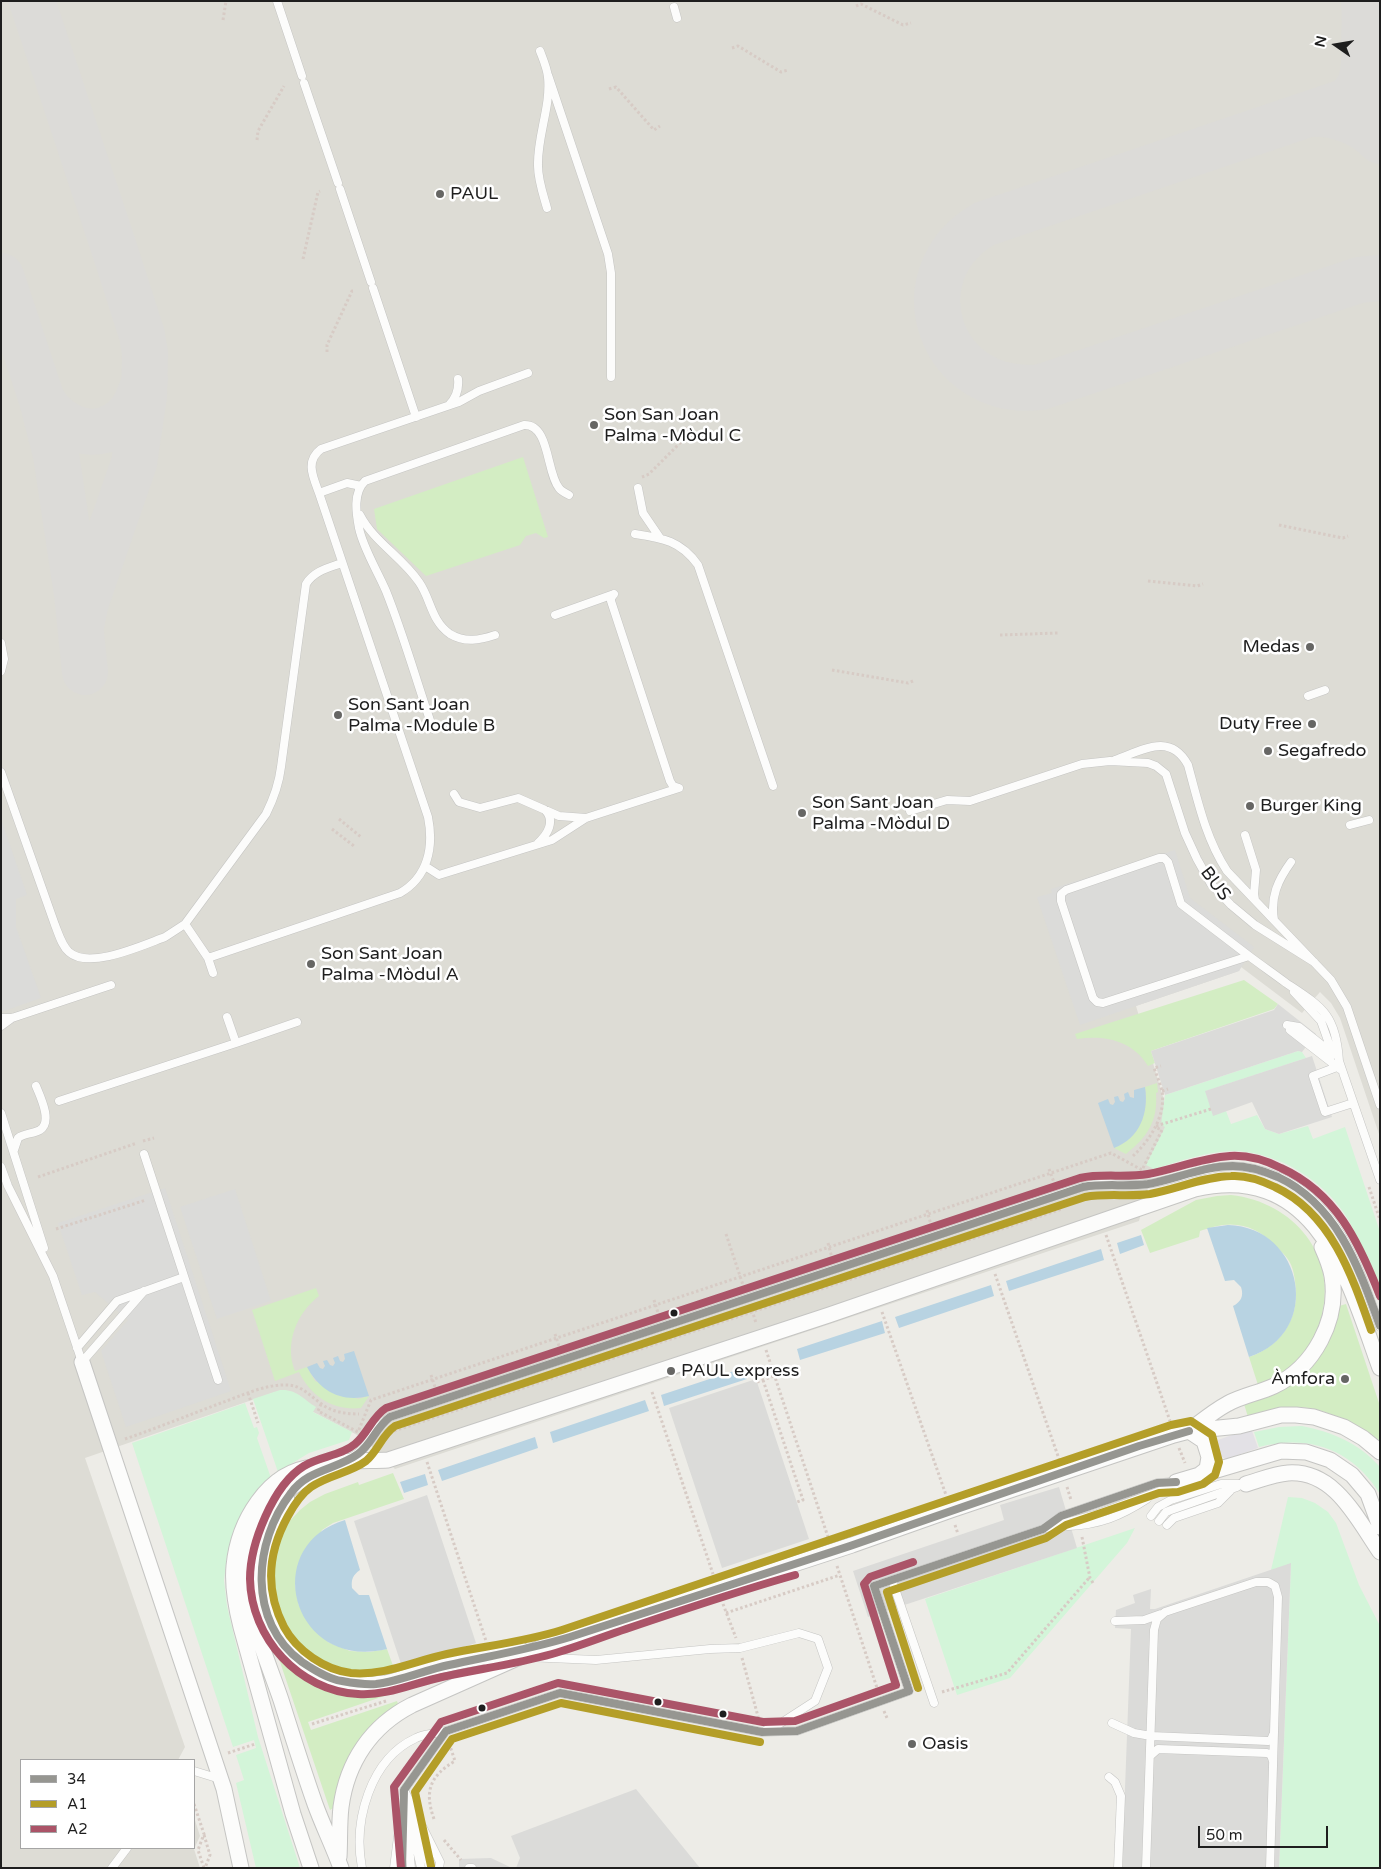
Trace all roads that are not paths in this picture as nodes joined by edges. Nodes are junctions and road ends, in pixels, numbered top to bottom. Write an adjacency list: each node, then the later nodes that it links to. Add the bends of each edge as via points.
1 (277, 1): 11 (lane)
2 (674, 6): 3 (lane)
3 (677, 18)
4 (540, 51): 5 (lane)
5 (548, 75): 6 (lane, via 538,168); 8 (lane, via 608,254 611,273)
6 (548, 208)
7 (528, 373): 10 (lane)
8 (611, 377)
9 (458, 379): 10 (lane, via 458,392)
10 (448, 406): 11 (lane)
11 (416, 417): 14 (lane, via 321,449 311,465)
12 (360, 486): 14 (lane, via 347,483); 15 (lane, via 365,481 530,425 541,434 559,488); 16 (lane)
13 (638, 488): 18 (lane, via 643,513)
14 (319, 493): 19 (lane)
15 (569, 495)
16 (357, 509): 21 (lane, via 367,528 419,582 442,628 462,639 480,640); 26 (lane, via 361,534 386,592)
17 (635, 534): 18 (lane)
18 (660, 538): 29 (lane, via 682,547 698,565)
19 (342, 563): 39 (lane, via 428,818 431,834); 42 (lane, via 319,571 306,584 279,783 273,799 266,814)
20 (555, 615): 33 (lane, via 614,594 611,601 670,781 679,788)
21 (495, 635)
22 (1, 643): 23 (lane, via 4,659)
23 (1, 671)
24 (1325, 690): 25 (lane)
25 (1308, 696)
26 (433, 729)
27 (1110, 761): 32 (lane, via 1082,764 970,801 947,800); 40 (lane, via 1155,745 1167,745 1183,756 1217,856); 45 (lane, BUS, via 1148,764 1162,770 1185,833 1211,884 1255,925)
28 (1, 772): 42 (lane, via 55,926 68,952 93,960 165,937)
29 (773, 786)
30 (454, 794): 31 (lane, via 459,802 480,808 518,798)
31 (543, 809): 33 (lane, via 564,817); 37 (lane, via 548,813 550,824 545,837)
32 (910, 811)
33 (586, 818): 37 (lane, via 552,840)
34 (1369, 820): 35 (lane)
35 (1350, 825)
36 (1245, 835): 40 (lane, via 1256,870)
37 (537, 844): 39 (lane, via 439,875)
38 (1291, 862): 41 (lane, via 1273,895)
39 (425, 866): 44 (lane, via 409,888 400,893)
40 (1256, 901): 41 (lane)
41 (1275, 921): 45 (lane)
42 (185, 924): 44 (lane)
43 (1249, 956): 43 (lane, via 1181,904 1164,858 1061,894 1093,998 1097,1002 1103,1003); 54 (lane, via 1313,1000 1326,1014 1338,1044)
44 (208, 958): 46 (lane)
45 (1314, 962): 58 (lane, via 1342,996)
46 (213, 973)
47 (111, 985): 50 (lane)
48 (227, 1017): 53 (lane)
49 (1, 1018): 50 (lane)
50 (12, 1018): 52 (lane)
51 (297, 1022): 53 (lane)
52 (1, 1026)
53 (236, 1043): 56 (lane)
54 (1336, 1061): 54 (lane, via 1289,1028 1299,1027); 57 (lane); 57 (lane, via 1312,1076 1325,1112)
55 (36, 1086): 60 (lane, via 45,1123 40,1130 18,1138)
56 (59, 1101)
57 (1353, 1103): 63 (lane)
58 (1380, 1105)
59 (1, 1113): 60 (lane)
60 (14, 1152): 65 (lane)
61 (144, 1154): 66 (lane)
62 (1, 1167): 65 (lane)
63 (1380, 1180)
64 (1314, 1227): 70 (street, via 1330,1246 1351,1286); 72 (street, via 1329,1263 1333,1292 1328,1324 1314,1351 1288,1378 1228,1403); 74 (street, via 1292,1204 1277,1195 1262,1189 1214,1184 839,1312 388,1460)
65 (53, 1276): 69 (lane)
66 (184, 1277): 67 (lane); 71 (lane)
67 (144, 1291): 69 (lane); 69 (lane, via 117,1301)
68 (1380, 1327): 74 (lane, via 1364,1279 1335,1224 1321,1206 1304,1191 1279,1177 1247,1167 1210,1168 1146,1184 1094,1184 1072,1190 390,1417 376,1429 365,1448)
69 (79, 1355): 103 (street)
70 (1380, 1368)
71 (218, 1380)
72 (1182, 1433): 73 (street, via 1239,1426 1282,1415 1305,1416 1344,1427); 76 (street, via 1204,1441 1209,1457 1207,1469); 90 (street, via 833,1552)
73 (1380, 1452)
74 (337, 1464): 75 (street); 109 (street, via 299,1470 278,1480 250,1514 240,1537 234,1566 241,1627)
75 (308, 1475): 91 (street, via 294,1489 276,1518 262,1556 260,1574 261,1594 270,1623 294,1655 329,1678 370,1684 401,1679); 106 (street, via 293,1485 266,1513 251,1549 247,1584 257,1628 316,1805)
76 (1198, 1476): 77 (street); 84 (street, via 1281,1451 1319,1455 1343,1467 1361,1484)
77 (1176, 1482): 79 (lane); 85 (lane, via 1158,1483 1061,1516)
78 (1240, 1486): 80 (lane, via 1220,1484 1171,1500 1158,1507); 81 (lane, via 1166,1512); 82 (lane, via 1218,1503 1174,1518); 86 (street, via 1288,1473 1319,1479 1344,1500)
79 (1160, 1491): 83 (lane); 83 (lane, via 1127,1513 1091,1525)
80 (1151, 1516)
81 (1159, 1521)
82 (1167, 1525)
83 (1058, 1526): 85 (lane)
84 (1380, 1528)
85 (1043, 1529): 87 (lane)
86 (1380, 1552)
87 (892, 1580): 93 (lane); 96 (lane, via 874,1586 910,1691 797,1731)
88 (1165, 1612): 89 (lane, via 1144,1620); 97 (lane, via 1256,1582 1275,1586 1278,1597); 98 (lane, via 1157,1619 1154,1630)
89 (1115, 1620)
90 (549, 1644): 91 (street); 92 (street)
91 (493, 1651): 92 (lane)
92 (521, 1657): 96 (lane, via 596,1660 740,1648 799,1633 818,1639 828,1668 815,1701); 106 (street, via 398,1712 373,1733 356,1758 346,1782 341,1808)
93 (933, 1699)
94 (1112, 1723): 98 (lane, via 1134,1733)
95 (446, 1731): 96 (lane, via 560,1693); 104 (lane); 110 (lane, via 416,1738 389,1757 369,1788 360,1825)
96 (762, 1732)
97 (1274, 1733): 98 (lane, via 1268,1741); 100 (lane)
98 (1151, 1736): 99 (lane)
99 (1150, 1756): 100 (lane, via 1158,1749 1258,1753 1269,1754); 118 (lane)
100 (1273, 1761): 119 (lane)
101 (195, 1771): 103 (lane)
102 (1109, 1777): 117 (lane, via 1121,1796)
103 (220, 1779): 108 (street)
104 (404, 1790): 111 (lane); 112 (lane); 113 (lane); 114 (lane); 115 (lane); 116 (lane, via 440,1862)
105 (126, 1849): 107 (lane)
106 (340, 1866)
107 (112, 1868)
108 (241, 1868)
109 (311, 1868)
110 (362, 1868)
111 (394, 1868)
112 (402, 1868)
113 (411, 1868)
114 (421, 1868)
115 (430, 1868)
116 (439, 1868)
117 (1118, 1868)
118 (1146, 1868)
119 (1270, 1868)

